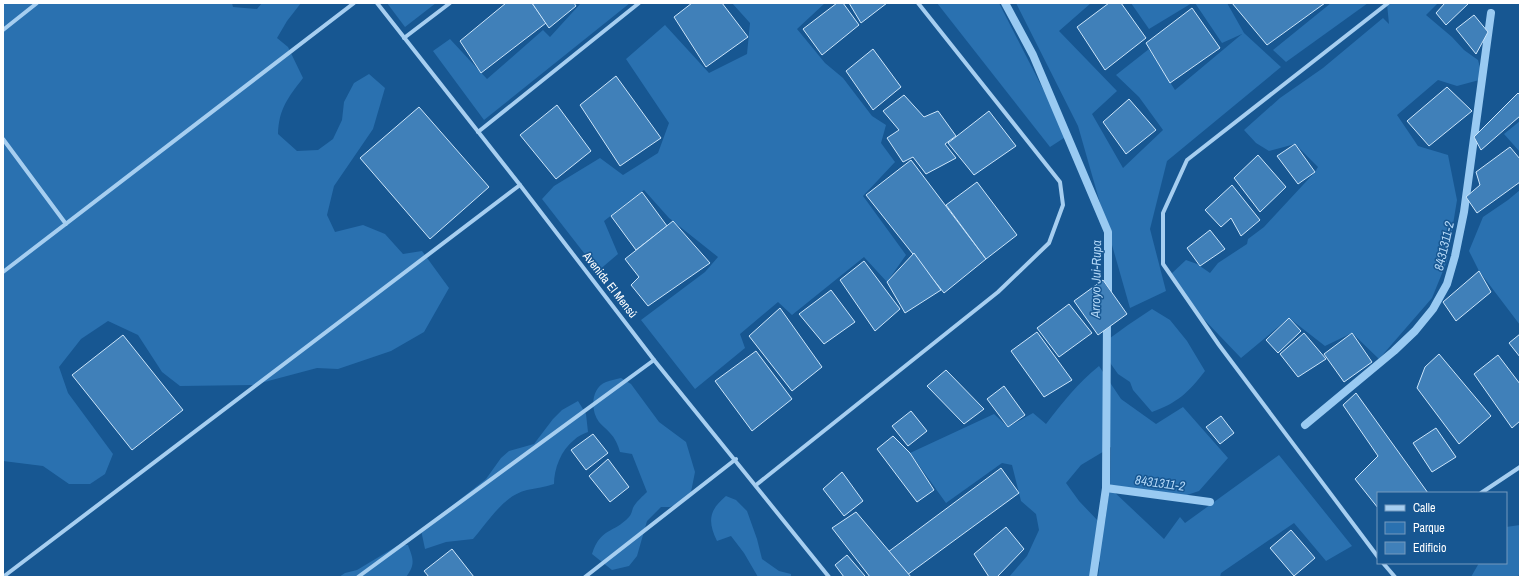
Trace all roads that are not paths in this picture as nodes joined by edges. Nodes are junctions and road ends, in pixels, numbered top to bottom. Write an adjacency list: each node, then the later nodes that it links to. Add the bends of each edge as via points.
1 (37, 3): 8 (street)
2 (354, 3): 13 (street)
3 (377, 3): 9 (street, Avenida El Mensú)
4 (450, 3): 9 (street)
5 (638, 3): 10 (street)
6 (918, 3): 18 (street, via 1060,182 1063,205 1049,243 998,292)
7 (1388, 3): 20 (street, via 1187,160 1163,213 1163,264 1219,345)
8 (3, 30)
9 (404, 38): 10 (street, Avenida El Mensú)
10 (478, 132): 12 (street, Avenida El Mensú)
11 (3, 139): 13 (street)
12 (520, 185): 15 (street, Avenida El Mensú); 22 (street)
13 (66, 224): 14 (street)
14 (3, 272)
15 (654, 360): 16 (street, Avenida El Mensú); 23 (street)
16 (736, 459): 18 (street, Avenida El Mensú); 24 (street)
17 (1520, 467): 19 (street)
18 (756, 485): 25 (street, Avenida El Mensú)
19 (1482, 492)
20 (1377, 556)
21 (1384, 564): 26 (street)
22 (3, 577)
23 (358, 577)
24 (585, 577)
25 (829, 577)
26 (1395, 577)

